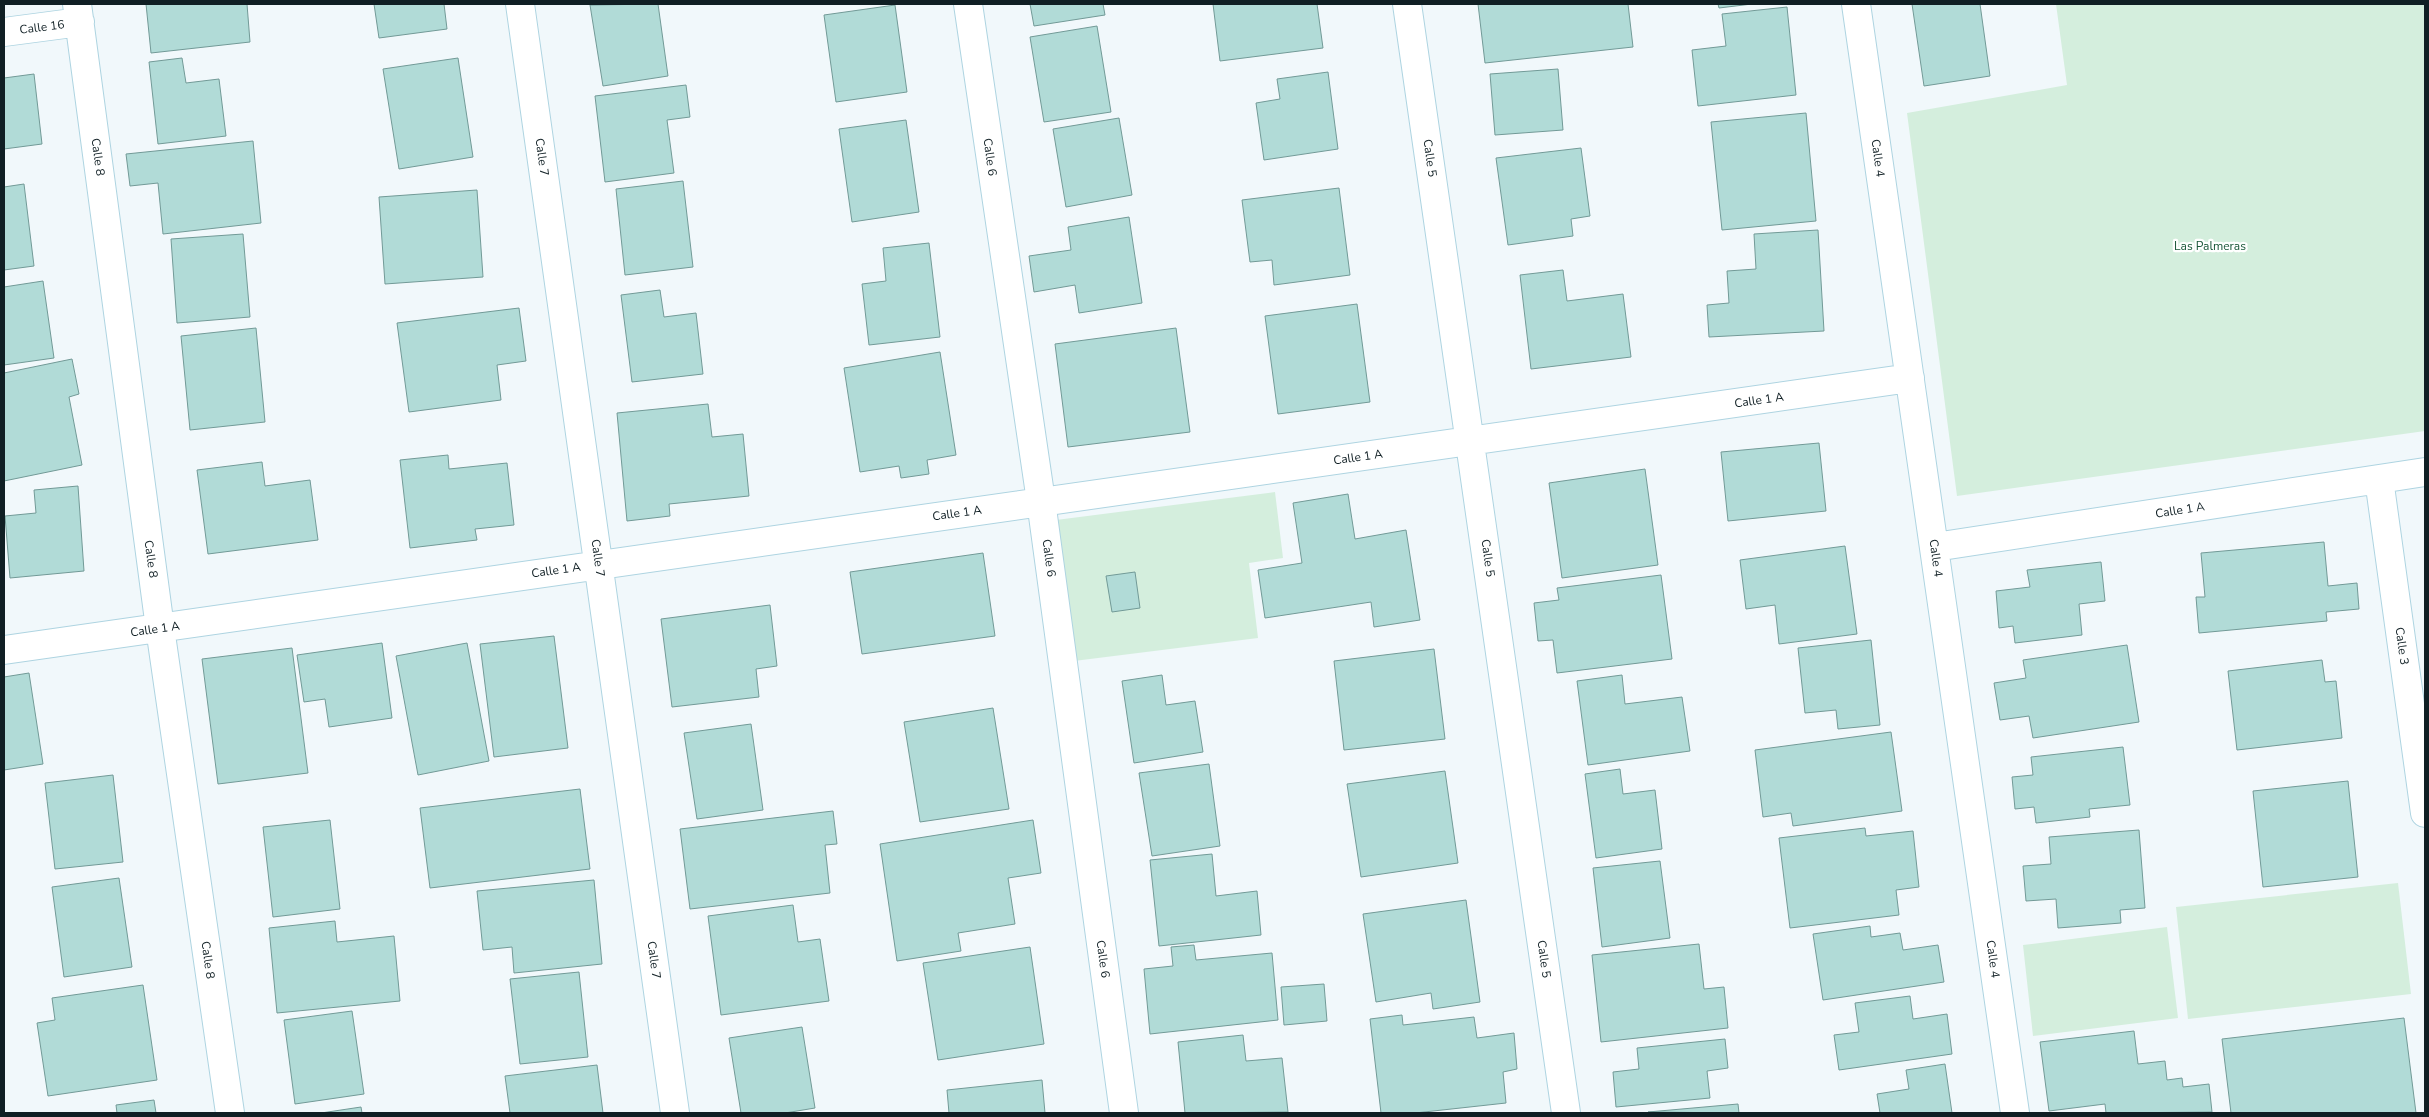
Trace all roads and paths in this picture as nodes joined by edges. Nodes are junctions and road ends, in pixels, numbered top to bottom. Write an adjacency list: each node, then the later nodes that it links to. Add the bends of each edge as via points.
1 (520, 4): 13 (street, Calle 7)
2 (968, 4): 11 (street, Calle 6)
3 (1407, 4): 8 (street, Calle 5)
4 (1856, 4): 7 (street, Calle 4)
5 (79, 13): 6 (street, Calle 16); 14 (street, Calle 8)
6 (4, 32)
7 (1910, 378): 8 (street, Calle 1 A); 12 (street, Calle 4)
8 (1471, 441): 11 (street, Calle 1 A); 20 (street, Calle 5)
9 (2425, 472): 10 (street, Calle 1 A)
10 (2379, 479): 12 (street, Calle 1 A); 16 (street, Calle 3)
11 (1041, 500): 13 (street, Calle 1 A); 19 (street, Calle 6)
12 (1934, 547): 21 (street, Calle 4)
13 (599, 563): 14 (street, Calle 1 A); 18 (street, Calle 7)
14 (160, 628): 15 (street, Calle 1 A); 17 (street, Calle 8)
15 (4, 650)
16 (2425, 813)
17 (230, 1113)
18 (675, 1113)
19 (1124, 1113)
20 (1566, 1113)
21 (2014, 1113)

